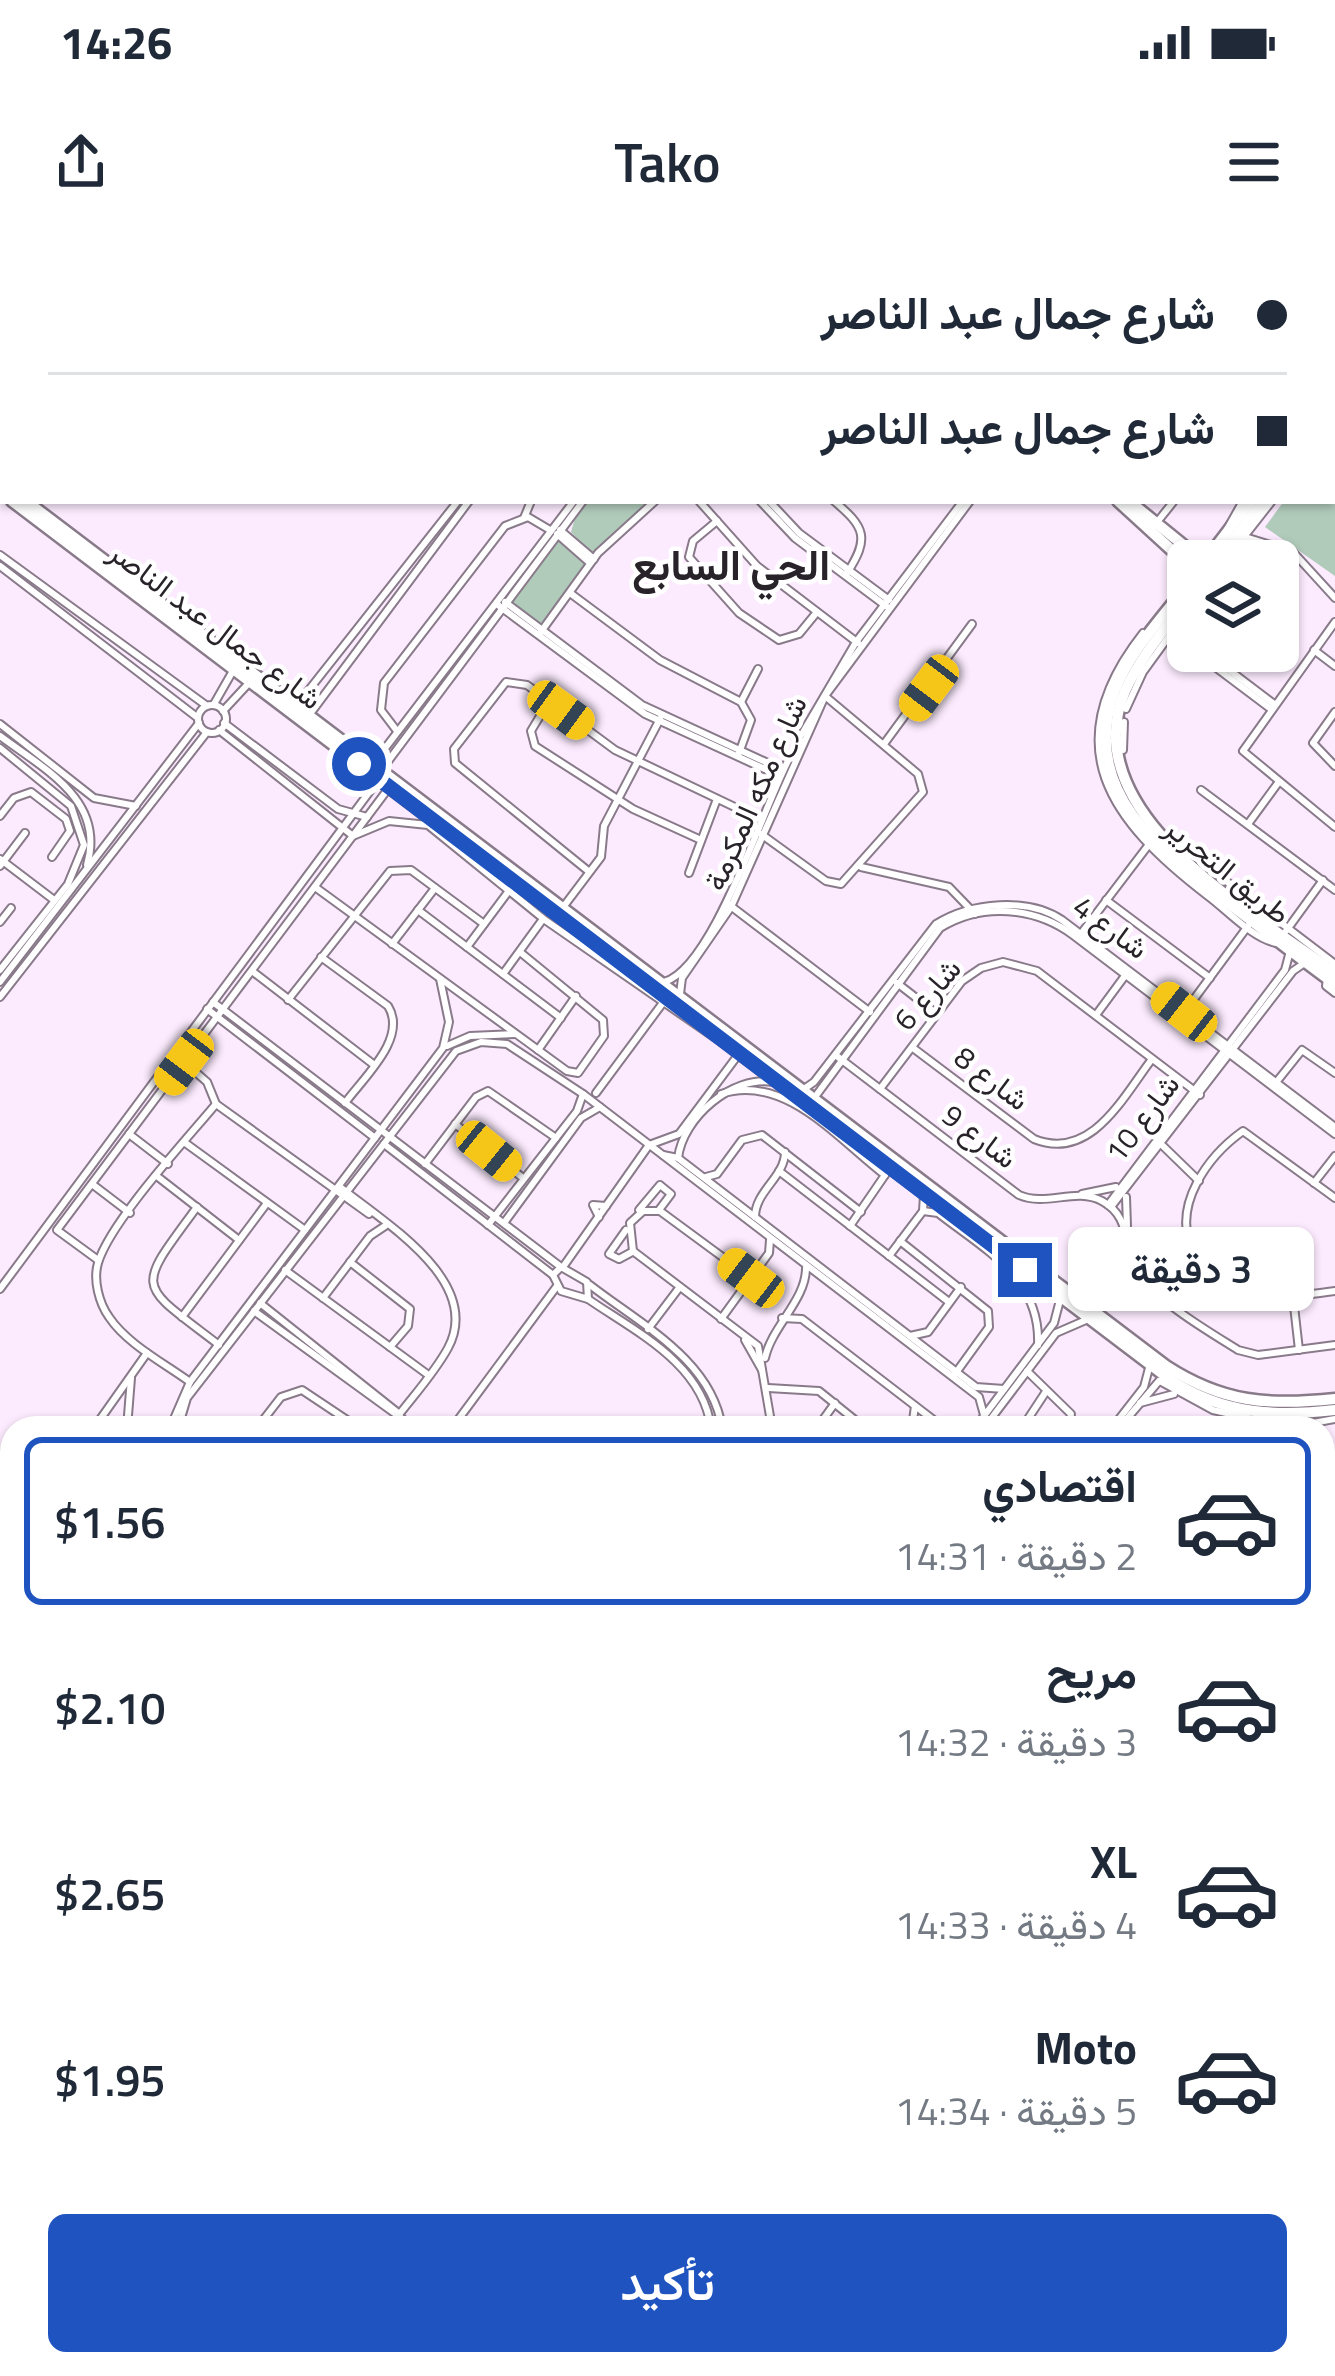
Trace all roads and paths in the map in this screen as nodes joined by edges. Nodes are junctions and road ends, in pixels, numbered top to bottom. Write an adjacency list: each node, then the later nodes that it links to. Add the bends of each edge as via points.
1 (16, 504): 30 (main road, شارع جمال عبد الناصر)
2 (30, 504): 30 (main road, شارع جمال عبد الناصر)
3 (456, 504): 28 (street)
4 (466, 504): 28 (street)
5 (530, 504): 18 (street)
6 (574, 504): 21 (street)
7 (653, 504): 31 (street)
8 (702, 504): 19 (street)
9 (767, 504): 34 (street, via 790,534)
10 (838, 504): 34 (street, via 865,536)
11 (964, 504): 39 (street, شارع مكه المكرمة)
12 (1121, 504): 27 (main road)
13 (1132, 504): 20 (main road)
14 (1172, 504): 20 (street)
15 (1245, 504): 24 (main road)
16 (1266, 504): 22 (street)
17 (1266, 504): 25 (main road)
18 (524, 518): 21 (street); 66 (street, via 500,530 384,683 381,710)
19 (717, 521): 40 (street); 40 (street, via 693,541 689,557 739,614 779,640 799,634)
20 (1155, 524): 23 (main road)
21 (556, 531): 31 (street); 37 (street)
22 (1245, 537): 26 (street); 36 (street, via 1293,552)
23 (1176, 540)
24 (1221, 540)
25 (1237, 540)
26 (1242, 540)
27 (1167, 546)
28 (426, 549): 54 (street)
29 (0, 555): 57 (street)
30 (99, 561): 33 (main road, شارع جمال عبد الناصر)
31 (593, 561): 35 (street)
32 (0, 566): 64 (street)
33 (114, 572): 47 (main road, شارع جمال عبد الناصر); 58 (main road, شارع جمال عبد الناصر)
34 (847, 573): 39 (street)
35 (570, 593): 44 (street); 56 (street, via 660,660)
36 (1335, 598)
37 (500, 602): 44 (street); 66 (street); 71 (street)
38 (1167, 602): 81 (street, via 1111,678 1100,747)
39 (888, 603): 45 (street, شارع مكه المكرمة)
40 (817, 612): 45 (street)
41 (1335, 622): 46 (street)
42 (972, 624): 69 (street)
43 (1167, 627): 81 (main road, طريق التحرير, via 1120,679 1109,711); 125 (main road, طريق التحرير, via 1120,706 1122,778 1165,843)
44 (541, 633): 63 (street)
45 (858, 643): 53 (street, شارع مكه المكرمة); 76 (street, شارع مكه المكرمة, via 817,700)
46 (1314, 650): 48 (street); 59 (street)
47 (234, 666): 52 (main road, شارع جمال عبد الناصر); 57 (street, via 232,681)
48 (1335, 666)
49 (758, 670): 56 (street)
50 (1225, 672): 59 (street)
51 (1230, 672): 59 (street)
52 (255, 682): 60 (street); 77 (main road, شارع جمال عبد الناصر)
53 (825, 696): 69 (street); 97 (street, شارع مكه المكرمة)
54 (311, 700): 58 (street); 62 (street)
55 (549, 701): 74 (street); 83 (street, via 531,731 533,743); 104 (street, via 520,681 506,682 454,759)
56 (741, 702): 72 (street, via 751,724)
57 (210, 705): 60 (street); 64 (street)
58 (296, 705): 62 (main road, شارع جمال عبد الناصر)
59 (1272, 707): 78 (street, via 1243,751)
60 (223, 711): 65 (street)
61 (1335, 712): 75 (street, via 1313,748)
62 (310, 717): 73 (main road, شارع جمال عبد الناصر)
63 (660, 719): 72 (street); 74 (street)
64 (198, 721): 67 (street); 84 (street)
65 (222, 727): 67 (street); 86 (street); 91 (street)
66 (398, 731): 71 (street)
67 (207, 732): 87 (street)
68 (2, 733): 84 (street, via 94,799); 107 (street, via 78,799 93,837)
69 (884, 745): 103 (street, via 924,787)
70 (0, 748): 80 (street)
71 (386, 753): 73 (street); 77 (street)
72 (738, 754): 76 (street)
73 (364, 757): 77 (main road, شارع جمال عبد الناصر)
74 (639, 761): 82 (street); 83 (street)
75 (1335, 766)
76 (781, 773): 92 (street, شارع مكه المكرمة)
77 (384, 779): 88 (street); 90 (street); 119 (main road, شارع جمال عبد الناصر)
78 (1278, 783): 93 (street); 94 (street)
79 (1201, 790): 94 (street)
80 (62, 796): 85 (street); 113 (street, via 84,845)
81 (1116, 796): 100 (street); 105 (main road, طريق التحرير)
82 (717, 799): 92 (street); 99 (street)
83 (618, 800): 99 (street); 104 (street, via 604,826 603,852)
84 (136, 806): 87 (street); 107 (street)
85 (50, 807): 89 (street, via 25,792); 101 (street, via 70,827)
86 (341, 810): 88 (street); 91 (street)
87 (144, 812): 107 (street)
88 (352, 815): 90 (street); 95 (street)
89 (0, 816)
90 (368, 817): 98 (street)
91 (335, 819): 95 (street)
92 (761, 820): 115 (street, شارع مكه المكرمة)
93 (1333, 822)
94 (1248, 825): 108 (street)
95 (342, 828): 98 (street); 147 (street)
96 (25, 833): 102 (street)
97 (761, 834): 103 (street, via 830,884); 115 (street, شارع مكه المكرمة)
98 (353, 836): 109 (street); 111 (street, via 389,821 421,823)
99 (701, 840): 106 (street)
100 (1147, 847): 105 (street); 114 (street)
101 (52, 857)
102 (1, 862): 113 (street)
103 (861, 867): 118 (street, via 940,884)
104 (587, 870): 119 (street)
105 (1179, 870): 123 (street); 125 (main road, طريق التحرير)
106 (689, 873)
107 (88, 877): 141 (street); 144 (street)
108 (1323, 880): 112 (street); 125 (street)
109 (314, 887): 120 (street); 133 (street)
110 (435, 888): 117 (street); 120 (street, via 397,868); 122 (street)
111 (511, 888): 119 (street); 122 (street)
112 (1335, 890)
113 (55, 900): 132 (street)
114 (1106, 900): 124 (street); 137 (street)
115 (729, 905): 136 (street, شارع مكه المكرمة); 148 (street)
116 (11, 908): 121 (street)
117 (418, 910): 126 (street); 127 (street)
118 (975, 913): 124 (street, شارع 4, via 1032,911); 140 (street, شارع 4, via 940,928)
119 (552, 914): 129 (street); 142 (main road, شارع جمال عبد الناصر); 145 (main road, شارع جمال عبد الناصر)
120 (353, 916): 126 (street); 130 (street)
121 (0, 922)
122 (484, 924): 127 (street)
123 (1248, 926): 125 (street, via 1267,941); 137 (street)
124 (1079, 935): 134 (street, شارع 4)
125 (1284, 935): 128 (main road, طريق التحرير); 139 (street)
126 (392, 944): 138 (street)
127 (467, 947): 135 (street)
128 (1293, 948): 131 (main road, طريق التحرير); 158 (street, شارع 10)
129 (520, 952): 135 (street); 143 (street)
130 (322, 957): 146 (street); 163 (street, via 392,1012 394,1032)
131 (1308, 959): 139 (main road, طريق التحرير); 158 (street, شارع 10)
132 (0, 970)
133 (252, 971): 146 (street); 149 (street)
134 (1127, 972): 151 (street, شارع 4); 152 (street)
135 (503, 974): 153 (street)
136 (680, 976): 142 (street, شارع مكه المكرمة); 145 (street, شارع مكه المكرمة)
137 (1210, 978): 151 (street)
138 (440, 979): 154 (street); 156 (street, via 449,1022)
139 (1333, 979)
140 (895, 981): 148 (street, شارع 4); 150 (street)
141 (0, 982)
142 (664, 982): 145 (main road, شارع جمال عبد الناصر)
143 (575, 996): 153 (street); 157 (street, via 600,1016 603,1040 575,1073)
144 (0, 997)
145 (670, 998): 159 (main road, شارع جمال عبد الناصر); 167 (main road, شارع جمال عبد الناصر); 169 (street)
146 (288, 1000): 163 (street)
147 (210, 1006): 149 (street); 254 (street)
148 (871, 1013): 160 (street, شارع 4)
149 (220, 1014): 162 (street); 174 (street); 180 (street)
150 (937, 1014): 152 (street, شارع 6, via 969,974 1003,962 1037,971); 155 (street, شارع 6)
151 (1182, 1015): 158 (street, شارع 4)
152 (1095, 1016): 161 (street, شارع 6)
153 (560, 1018): 157 (street)
154 (516, 1034): 156 (street, via 470,1036); 157 (street)
155 (912, 1047): 161 (street, شارع 8, via 1049,1144 1096,1132); 168 (street, شارع 6)
156 (443, 1048): 180 (street)
157 (538, 1050)
158 (1229, 1050): 165 (street, شارع 4); 170 (street, شارع 10)
159 (740, 1052): 166 (main road, شارع جمال عبد الناصر); 185 (street, via 679,1134)
160 (837, 1057): 167 (street, شارع 4); 168 (street, شارع 9); 173 (street, شارع 4)
161 (1152, 1059): 170 (street, شارع 6)
162 (184, 1062): 175 (street, via 207,1082); 179 (street)
163 (373, 1064): 174 (street)
164 (1335, 1073): 165 (street, via 1298,1051)
165 (1275, 1084): 178 (street, شارع 4)
166 (785, 1086): 172 (street, via 747,1081); 196 (main road, شارع جمال عبد الناصر)
167 (804, 1089): 173 (main road, شارع جمال عبد الناصر)
168 (880, 1089): 210 (street, شارع 9, via 1018,1195)
169 (596, 1093)
170 (1197, 1093): 184 (street, شارع 10)
171 (583, 1094): 176 (street); 180 (street, via 519,1048 481,1042 446,1059); 181 (street)
172 (721, 1094): 182 (street); 196 (street, via 779,1093)
173 (815, 1097): 229 (main road, شارع جمال عبد الناصر)
174 (345, 1103): 180 (street)
175 (216, 1104): 183 (street); 208 (street)
176 (601, 1107): 185 (street); 197 (street, via 581,1118)
177 (455, 1124): 181 (street, via 476,1096 494,1092); 195 (street); 202 (street)
178 (1335, 1131)
179 (130, 1134): 194 (street); 205 (street)
180 (382, 1137): 195 (street); 208 (street); 225 (street)
181 (556, 1138): 197 (street)
182 (682, 1141): 185 (street); 191 (street)
183 (184, 1142): 194 (street); 212 (street)
184 (1160, 1142): 187 (street, شارع 10); 189 (street)
185 (652, 1147): 188 (street); 244 (street)
186 (784, 1150): 192 (street); 193 (street); 199 (street, via 762,1135 748,1136)
187 (1152, 1153): 189 (street); 207 (street, شارع 10)
188 (663, 1155): 191 (street); 220 (street)
189 (1168, 1156): 203 (street)
190 (1335, 1156): 204 (street)
191 (678, 1158): 200 (street)
192 (796, 1160): 193 (street); 218 (street)
193 (785, 1162): 198 (street)
194 (168, 1164): 201 (street)
195 (425, 1164): 221 (street)
196 (885, 1170): 209 (main road, شارع جمال عبد الناصر); 218 (street)
197 (535, 1172): 202 (street); 224 (street)
198 (778, 1172): 220 (street); 227 (street)
199 (717, 1174): 200 (street); 206 (street)
200 (703, 1177): 206 (street)
201 (158, 1178): 215 (street); 219 (street)
202 (524, 1178): 221 (street)
203 (1198, 1181): 204 (street, via 1246,1131); 258 (street, via 1187,1204 1192,1249 1256,1297)
204 (1315, 1183): 211 (street)
205 (92, 1184): 219 (street); 241 (street, via 57,1230)
206 (719, 1189): 220 (street)
207 (1123, 1190): 210 (street); 214 (street, شارع 10); 230 (street)
208 (340, 1192): 222 (street); 231 (street); 245 (street)
209 (924, 1195): 213 (main road, شارع جمال عبد الناصر); 217 (street)
210 (1081, 1195): 214 (street, شارع 9)
211 (1335, 1198)
212 (267, 1203): 231 (street); 234 (street)
213 (936, 1204): 217 (street); 229 (main road, شارع جمال عبد الناصر)
214 (1110, 1206): 230 (street)
215 (196, 1208): 234 (street); 266 (street, via 149,1276 156,1297)
216 (659, 1210): 223 (street); 223 (street, via 671,1194 660,1185); 247 (street)
217 (922, 1211): 235 (street); 279 (street, via 938,1213 1016,1274 1035,1307)
218 (861, 1212): 227 (street)
219 (130, 1213): 241 (street)
220 (747, 1213): 233 (street); 275 (street)
221 (494, 1215): 224 (street); 225 (street)
222 (373, 1216): 226 (street); 232 (street)
223 (636, 1216): 228 (street)
224 (504, 1223): 244 (street)
225 (488, 1225): 246 (street)
226 (385, 1226): 232 (street); 293 (street, via 435,1265 454,1298 453,1336)
227 (850, 1226): 240 (street)
228 (628, 1227): 238 (street); 238 (street, via 609,1254 619,1259)
229 (978, 1229): 236 (main road, شارع جمال عبد الناصر)
230 (1126, 1229): 282 (street, via 1142,1277 1229,1344 1253,1355)
231 (305, 1230): 278 (street)
232 (370, 1236): 242 (street)
233 (769, 1237): 237 (street); 239 (street)
234 (239, 1240): 266 (street)
235 (900, 1241): 240 (street); 252 (street)
236 (993, 1241): 256 (main road, شارع جمال عبد الناصر); 304 (main road, شارع جمال عبد الناصر, via 1198,1386 1267,1405)
237 (786, 1249): 239 (street); 243 (street)
238 (633, 1251): 253 (street)
239 (769, 1253): 247 (street)
240 (889, 1256): 263 (street)
241 (98, 1261): 283 (street, via 104,1309)
242 (350, 1262): 259 (street); 281 (street, via 410,1309 408,1326)
243 (806, 1264): 248 (street); 251 (street)
244 (562, 1267): 246 (street); 250 (street)
245 (285, 1270): 259 (street); 262 (street)
246 (553, 1275): 249 (street)
247 (751, 1278): 268 (street)
248 (824, 1279): 251 (street); 292 (street)
249 (557, 1286): 260 (street); 317 (street)
250 (590, 1286): 261 (street); 274 (street)
251 (802, 1287): 257 (street)
252 (961, 1287): 263 (street); 286 (street, via 990,1319)
253 (680, 1288): 268 (street); 274 (street)
254 (0, 1289)
255 (1335, 1291): 258 (street)
256 (1060, 1296): 270 (main road, شارع جمال عبد الناصر); 272 (street)
257 (796, 1297): 267 (street); 269 (street)
258 (1293, 1297): 282 (street)
259 (323, 1298): 281 (street)
260 (573, 1299): 261 (street); 264 (street)
261 (588, 1299): 274 (street)
262 (260, 1303): 265 (street); 316 (street, via 393,1404)
263 (950, 1303): 273 (street)
264 (561, 1310)
265 (254, 1311): 313 (street); 316 (street)
266 (182, 1317): 278 (street)
267 (782, 1318): 269 (street); 271 (street)
268 (721, 1319): 276 (street)
269 (802, 1319): 306 (street)
270 (1091, 1320): 272 (street); 287 (main road, شارع جمال عبد الناصر)
271 (774, 1331): 277 (street); 285 (street)
272 (1053, 1331): 279 (street); 289 (street)
273 (928, 1332): 275 (street); 284 (street)
274 (645, 1333): 318 (street, via 695,1383); 319 (street, via 703,1378)
275 (910, 1336): 284 (street)
276 (743, 1337): 277 (street); 291 (street)
277 (753, 1341): 285 (street)
278 (219, 1345): 297 (street)
279 (1038, 1345): 300 (street)
280 (1335, 1345): 282 (street)
281 (390, 1347): 293 (street)
282 (1299, 1350)
283 (148, 1352): 290 (street); 297 (street)
284 (930, 1352): 288 (street)
285 (764, 1359): 291 (street)
286 (964, 1362): 288 (street); 292 (street); 294 (street)
287 (1149, 1364): 295 (main road, شارع جمال عبد الناصر); 301 (street)
288 (947, 1365): 292 (street)
289 (1027, 1371): 296 (street); 298 (street)
290 (132, 1374): 310 (street); 311 (street)
291 (764, 1374): 299 (street)
292 (955, 1374): 294 (street); 309 (street, via 979,1396)
293 (428, 1376): 316 (street)
294 (966, 1379): 300 (street, via 991,1392)
295 (1163, 1379): 301 (street); 302 (street); 308 (main road, شارع جمال عبد الناصر, via 1241,1411)
296 (1020, 1381): 298 (street); 325 (street)
297 (190, 1382): 312 (street)
298 (1036, 1386): 303 (street)
299 (766, 1387): 305 (street, via 819,1391); 320 (street)
300 (1004, 1389): 309 (street)
301 (1143, 1393): 307 (street); 328 (street)
302 (1177, 1393): 307 (street); 330 (street)
303 (1045, 1394): 326 (street); 327 (street)
304 (1335, 1399)
305 (835, 1403): 321 (street); 322 (street)
306 (915, 1406): 323 (street); 324 (street)
307 (1134, 1407): 329 (street)
308 (1335, 1410)
309 (984, 1415)
310 (102, 1416)
311 (128, 1416)
312 (178, 1416)
313 (179, 1416)
314 (266, 1416): 315 (street, via 281,1397 302,1390)
315 (341, 1416)
316 (398, 1416)
317 (461, 1416)
318 (707, 1416)
319 (717, 1416)
320 (770, 1416)
321 (826, 1416)
322 (846, 1416)
323 (914, 1416)
324 (929, 1416)
325 (994, 1416)
326 (1030, 1416)
327 (1071, 1416)
328 (1125, 1416)
329 (1126, 1416)
330 (1233, 1416)

